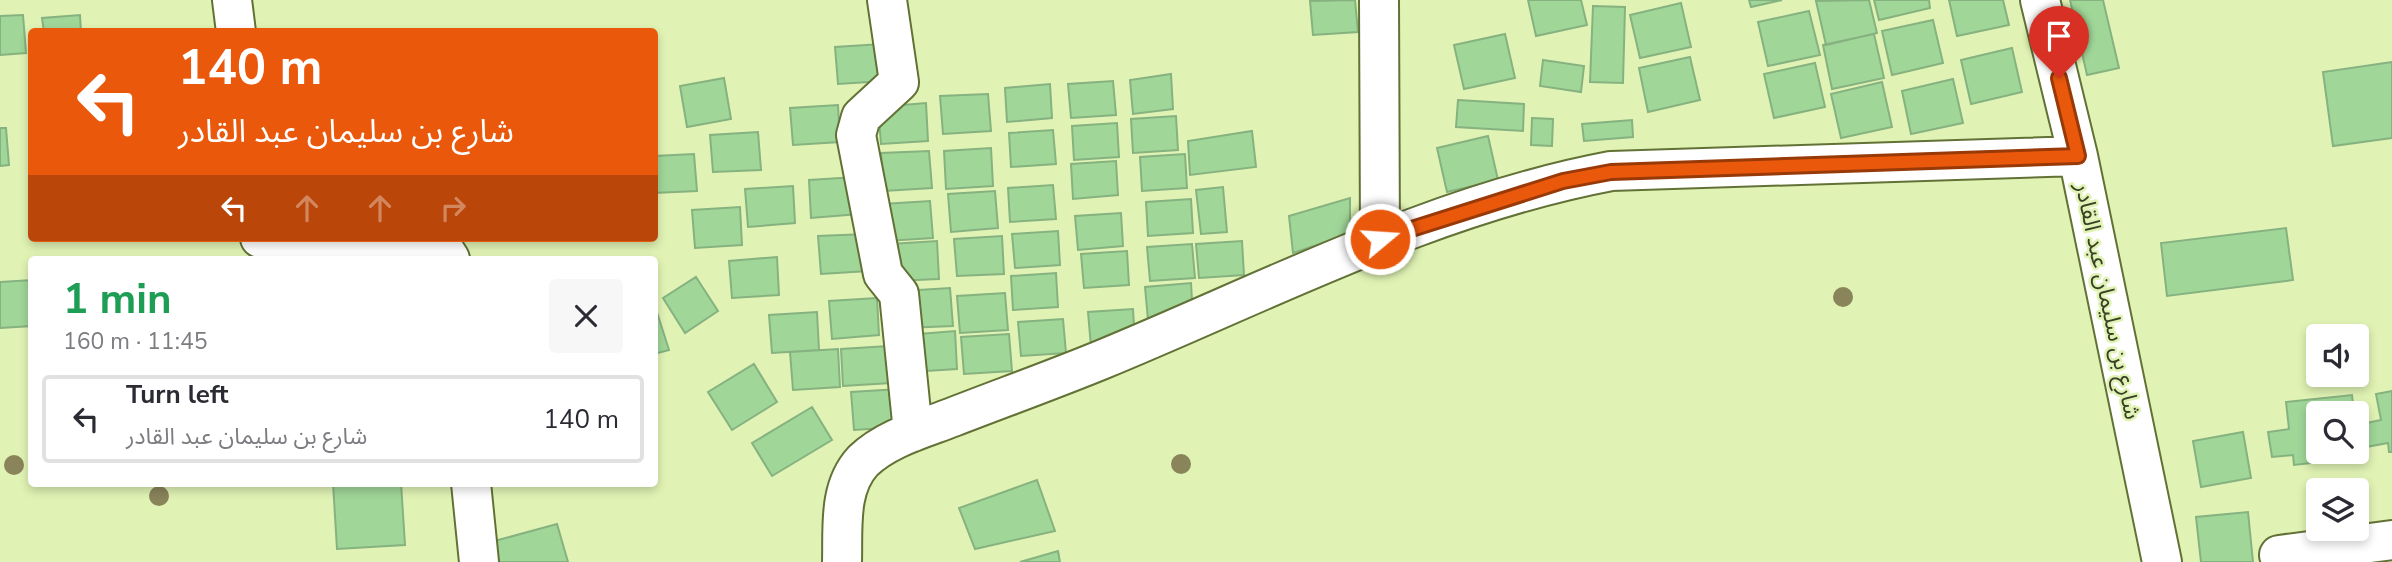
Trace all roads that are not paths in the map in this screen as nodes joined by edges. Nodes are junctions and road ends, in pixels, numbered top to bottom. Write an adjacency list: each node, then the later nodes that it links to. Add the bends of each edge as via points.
1 (232, 0): 5 (street)
2 (887, 0): 10 (street, via 899,82 861,117 856,135 883,274 899,295)
3 (1379, 0): 7 (street)
4 (2040, 0): 6 (street, شارع بن سليمان عبد القادر)
5 (236, 28)
6 (2078, 156): 7 (street, via 1611,172 1563,181); 16 (street, شارع بن سليمان عبد القادر)
7 (1380, 239): 10 (street, via 1101,360)
8 (373, 242): 9 (street, via 429,244 443,248)
9 (448, 256)
10 (913, 432): 15 (street, via 873,453 850,479 843,505)
11 (471, 487): 14 (street)
12 (2392, 540): 13 (street)
13 (2279, 555)
14 (479, 562)
15 (842, 562)
16 (2162, 562)

